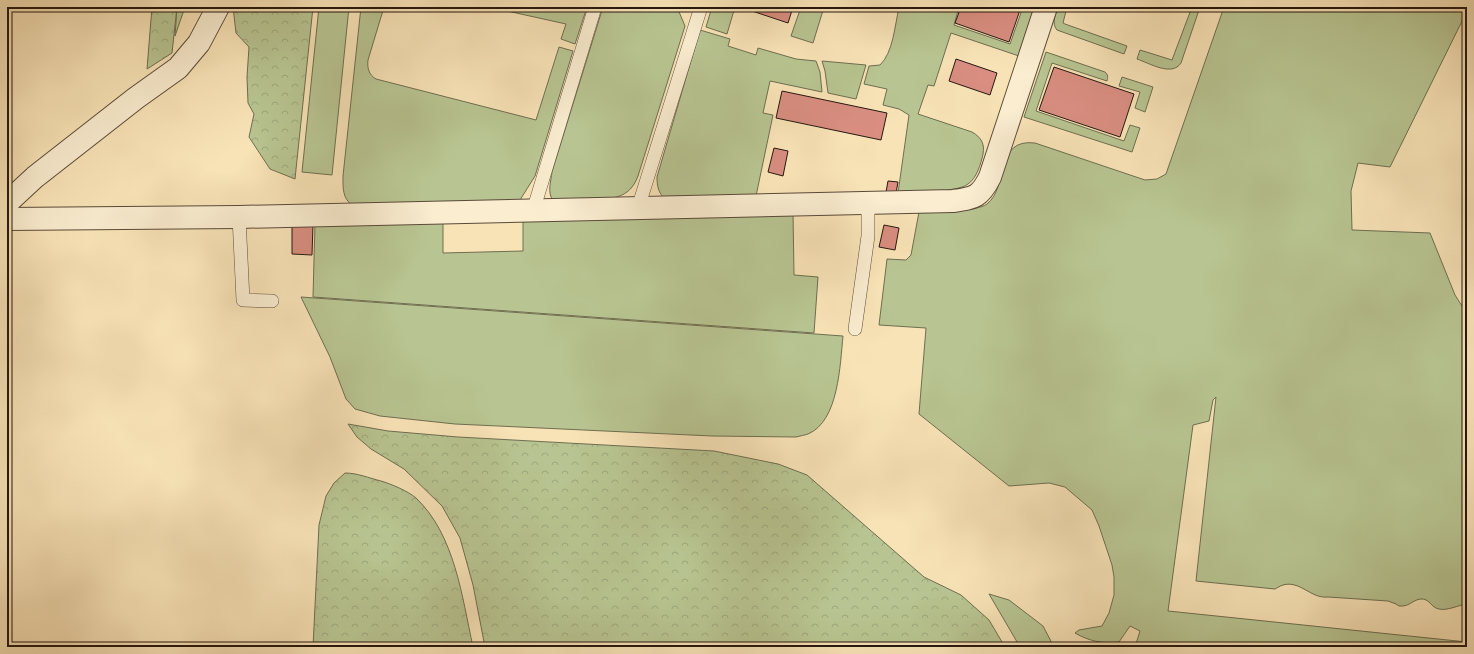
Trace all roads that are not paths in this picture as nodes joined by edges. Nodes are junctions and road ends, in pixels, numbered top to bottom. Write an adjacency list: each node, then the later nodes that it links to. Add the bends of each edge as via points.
1 (218, 7): 5 (street, via 199,43 178,68 35,177)
2 (595, 7): 8 (lane)
3 (701, 7): 7 (lane)
4 (1046, 7): 6 (street, via 984,189 966,199)
5 (7, 203)
6 (868, 203): 7 (street); 12 (lane, via 868,236)
7 (638, 208): 8 (street)
8 (533, 210): 9 (street)
9 (239, 218): 10 (street); 11 (lane, via 243,300)
10 (7, 219)
11 (272, 301)
12 (855, 329)

